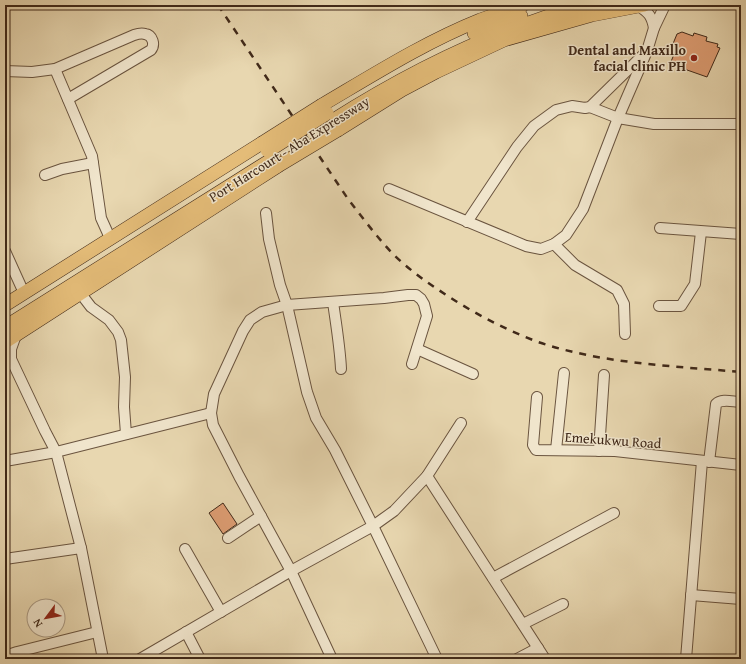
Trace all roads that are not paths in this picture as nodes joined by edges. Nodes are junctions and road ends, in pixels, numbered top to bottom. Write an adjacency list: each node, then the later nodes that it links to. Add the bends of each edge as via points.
1 (523, 5): 12 (main road, via 448,35 381,70)
2 (553, 5): 12 (highway, Port Harcourt - Aba Expressway, via 492,26 437,50 374,84)
3 (590, 5): 12 (highway, Port Harcourt - Aba Expressway, via 521,26 469,46)
4 (665, 5): 6 (street)
5 (641, 6): 6 (street, via 652,18); 12 (main road, via 585,17 504,40 402,90)
6 (654, 28): 7 (street)
7 (647, 51): 11 (street); 13 (street)
8 (55, 69): 9 (street, via 32,72); 10 (street); 10 (street, via 134,35 145,34 152,39 154,44 151,50)
9 (5, 71)
10 (68, 99): 16 (street)
11 (590, 107): 13 (street); 20 (street, via 572,106 556,110 534,126)
12 (329, 118): 15 (highway, Port Harcourt - Aba Expressway, bridge)
13 (618, 118): 14 (street, via 654,124); 25 (street, via 583,209 566,234)
14 (741, 124)
15 (270, 154): 24 (main road); 28 (main road); 33 (highway, Port Harcourt - Aba Expressway); 35 (highway, Port Harcourt - Aba Expressway)
16 (93, 163): 17 (street); 24 (street, via 101,218)
17 (45, 175)
18 (389, 189): 20 (street)
19 (266, 213): 31 (street, via 269,239)
20 (467, 222): 25 (street, via 526,246 541,249)
21 (660, 228): 22 (street)
22 (701, 232): 23 (street); 32 (street, via 694,286 681,306)
23 (741, 234)
24 (110, 238): 27 (main road)
25 (554, 244): 34 (street, via 575,265 617,290 624,304)
26 (5, 251): 27 (street)
27 (24, 293): 30 (main road)
28 (81, 294): 35 (main road); 47 (street, via 91,307 109,320 121,340 125,377)
29 (333, 302): 31 (street); 36 (street, via 416,295 421,298 427,316); 39 (street)
30 (5, 305)
31 (287, 305): 45 (street, via 262,312 250,320 214,394); 57 (street, via 307,392 316,418)
32 (659, 306)
33 (5, 318)
34 (625, 334)
35 (9, 335): 37 (street)
36 (417, 349): 38 (street); 41 (street)
37 (8, 358): 50 (street)
38 (412, 364)
39 (341, 369)
40 (564, 373): 48 (street)
41 (473, 374)
42 (604, 375): 49 (street)
43 (537, 397): 48 (street, Emekukwu Road, via 533,446 536,450)
44 (741, 402): 52 (street, via 722,401 716,404)
45 (210, 413): 47 (street); 56 (street)
46 (461, 423): 54 (street)
47 (126, 434): 50 (street)
48 (556, 450): 49 (street, Emekukwu Road)
49 (599, 451): 52 (street, Emekukwu Road)
50 (56, 452): 51 (street); 59 (street)
51 (5, 461)
52 (705, 462): 53 (street, Emekukwu Road); 64 (street)
53 (741, 465)
54 (427, 476): 57 (street, via 394,511); 63 (street)
55 (614, 513): 63 (street)
56 (261, 516): 58 (street); 62 (street)
57 (373, 526): 62 (street); 77 (street)
58 (228, 538)
59 (81, 548): 61 (street); 69 (street)
60 (185, 549): 67 (street)
61 (5, 559)
62 (291, 571): 67 (street); 76 (street)
63 (493, 578): 68 (street)
64 (691, 595): 65 (street); 80 (street)
65 (741, 599)
66 (563, 604): 68 (street)
67 (221, 612): 70 (street)
68 (523, 624): 71 (street)
69 (97, 632): 72 (street); 73 (street)
70 (186, 632): 74 (street); 75 (street)
71 (538, 648): 78 (street); 79 (street)
72 (5, 656)
73 (102, 659)
74 (140, 659)
75 (200, 659)
76 (332, 659)
77 (437, 659)
78 (517, 659)
79 (544, 659)
80 (686, 659)

